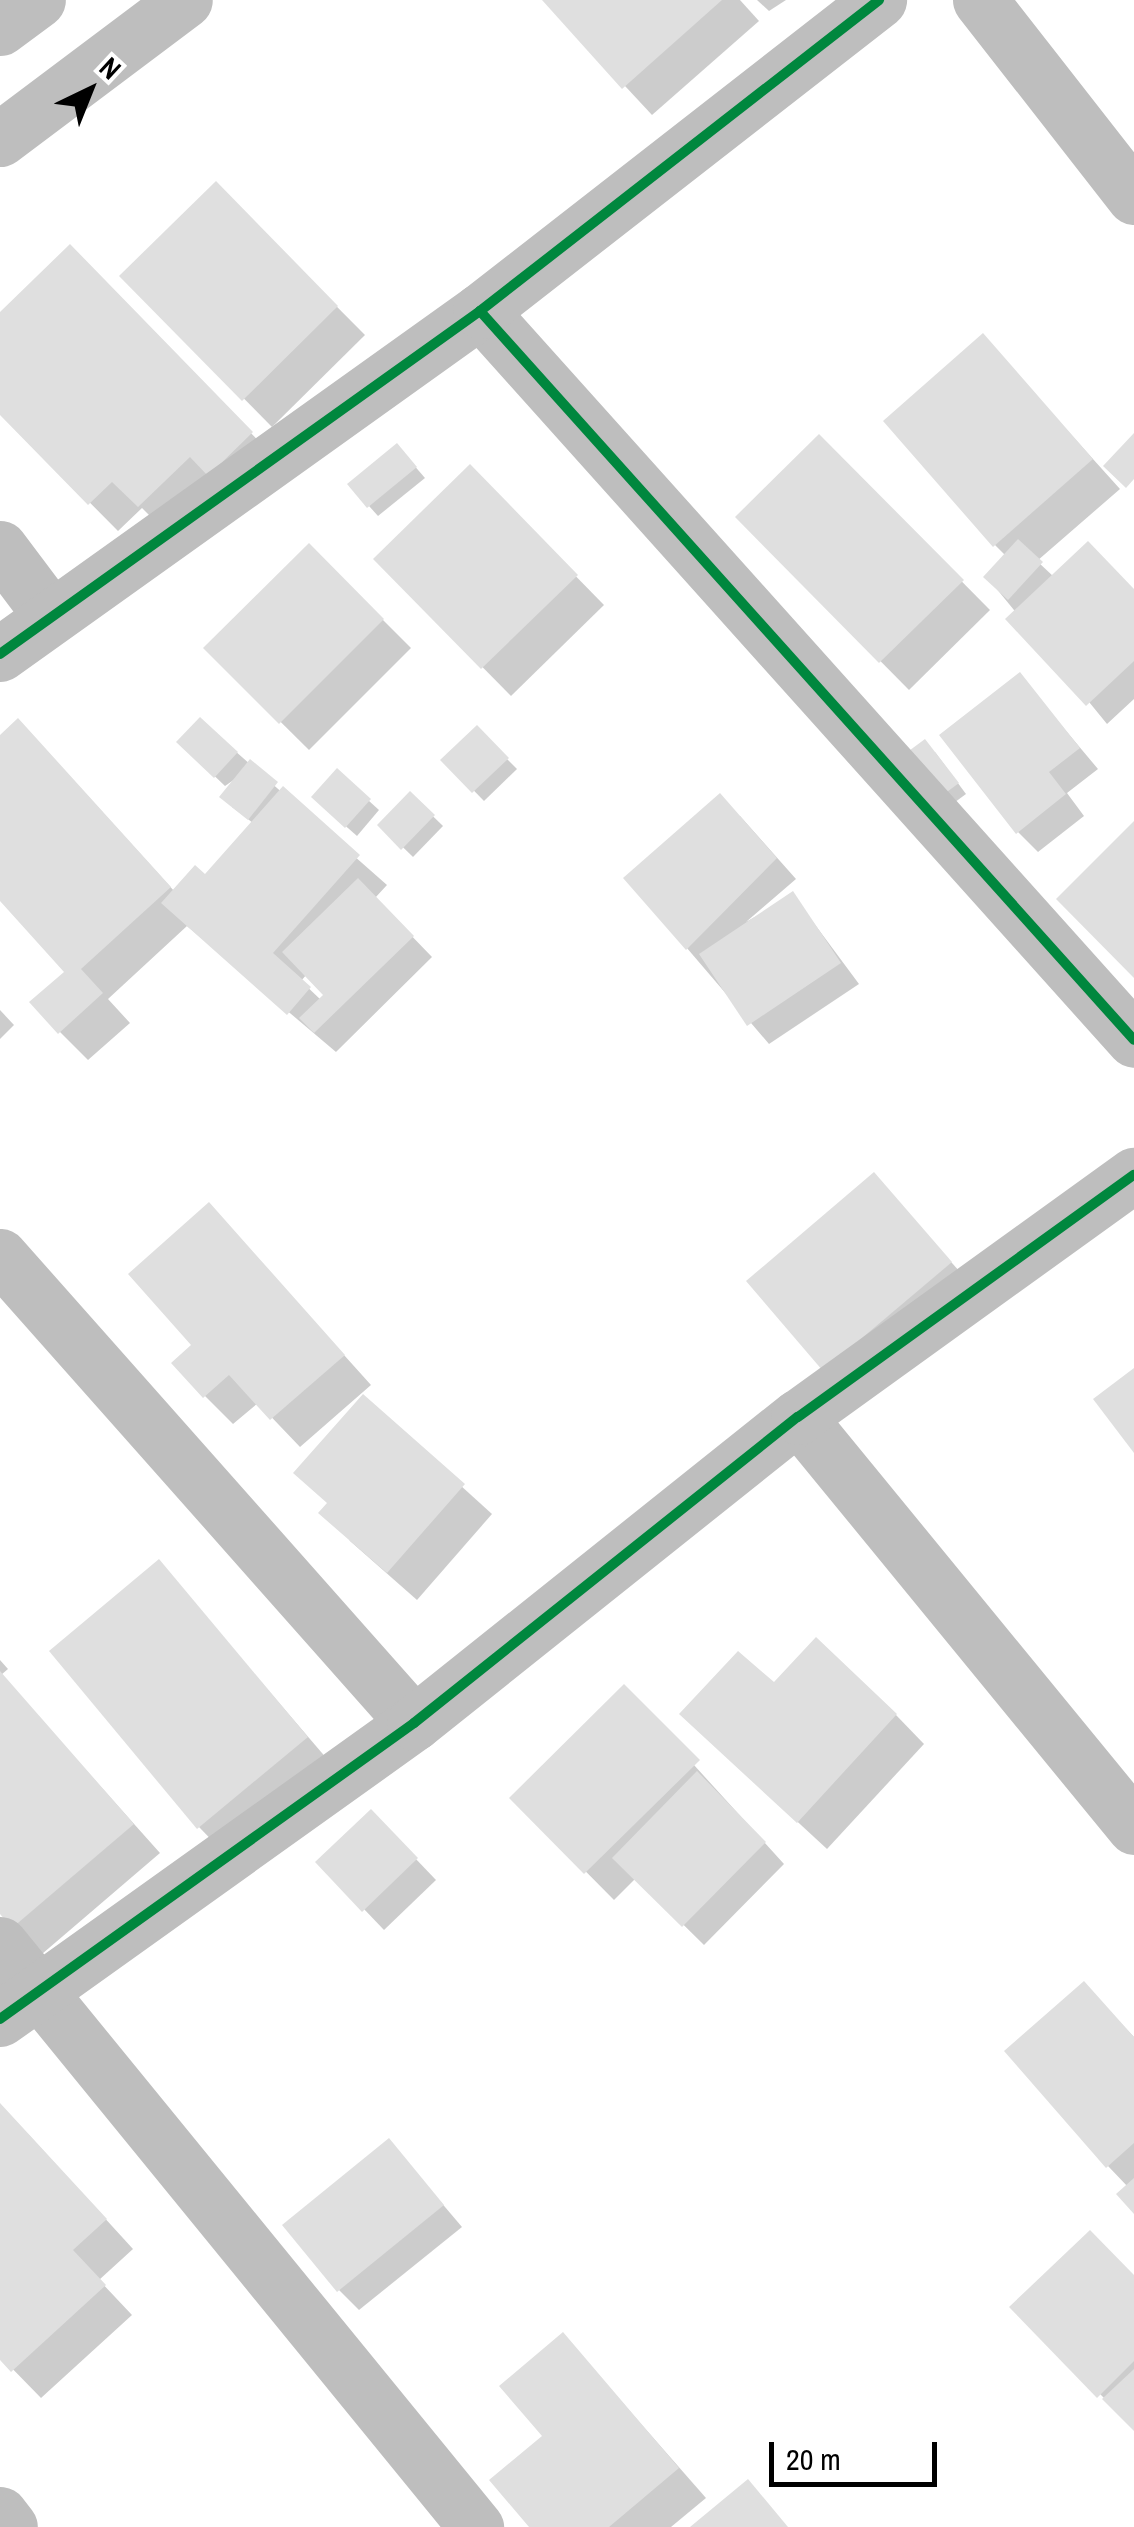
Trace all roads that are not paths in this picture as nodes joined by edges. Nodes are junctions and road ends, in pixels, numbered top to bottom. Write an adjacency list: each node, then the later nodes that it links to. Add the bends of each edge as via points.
1 (38, 0): 5 (street)
2 (184, 0): 6 (street)
3 (880, 0): 8 (street)
4 (980, 0): 7 (street)
5 (0, 28)
6 (0, 139)
7 (1134, 197)
8 (480, 311): 10 (street); 12 (street)
9 (0, 548): 10 (street)
10 (51, 616): 11 (street)
11 (0, 654)
12 (1134, 1040)
13 (1134, 1176): 15 (street)
14 (0, 1256): 16 (street)
15 (798, 1418): 16 (street); 17 (street)
16 (414, 1723): 19 (street)
17 (1134, 1828)
18 (0, 1944): 19 (street)
19 (44, 1988): 20 (street); 23 (street)
20 (0, 2019)
21 (0, 2514): 22 (street)
22 (10, 2527)
23 (476, 2527)

